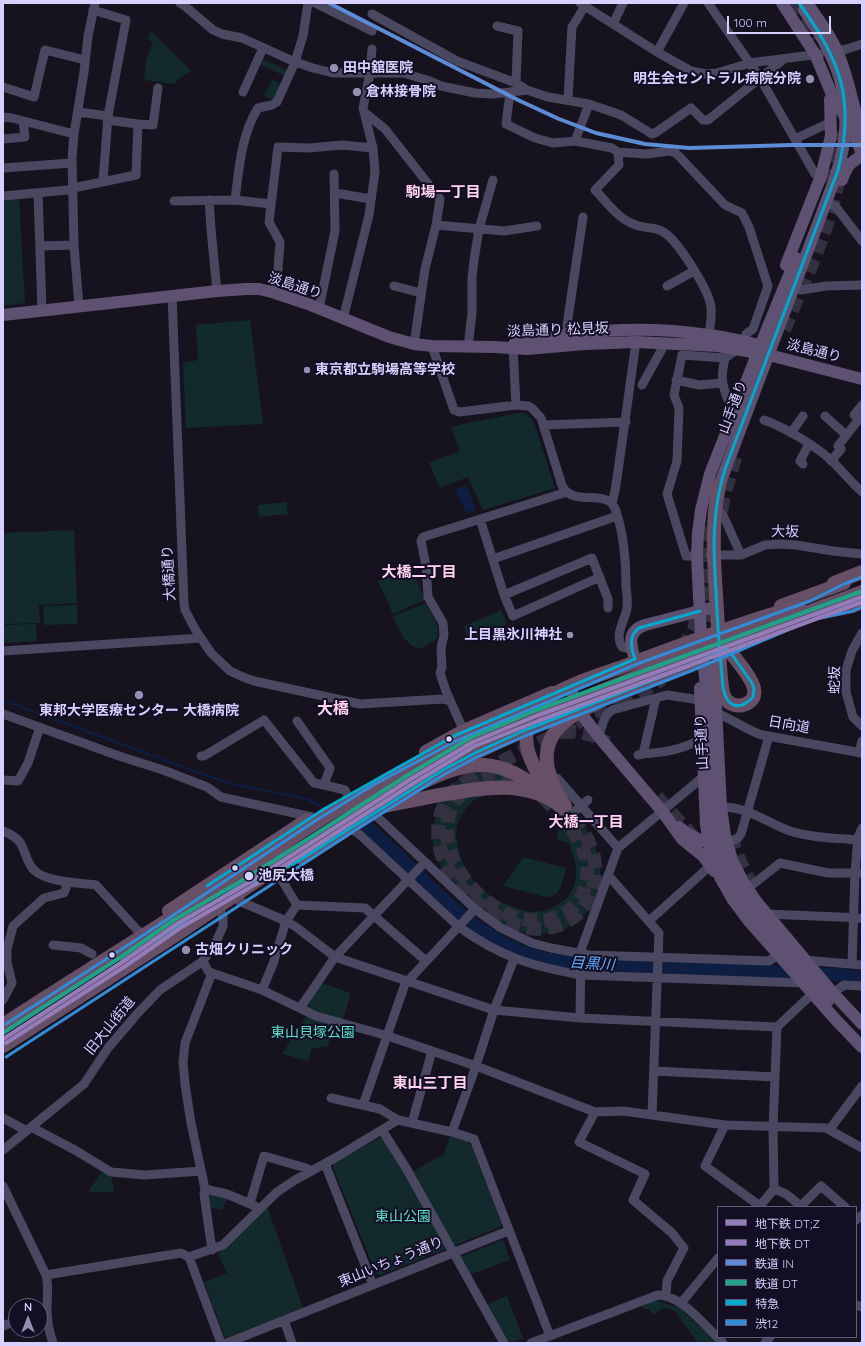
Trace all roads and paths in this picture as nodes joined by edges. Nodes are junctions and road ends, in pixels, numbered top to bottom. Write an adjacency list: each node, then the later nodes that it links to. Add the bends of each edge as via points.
1 (180, 3): 10 (street)
2 (308, 3): 25 (street)
3 (315, 3): 16 (street)
4 (623, 3): 14 (street)
5 (684, 3): 21 (street)
6 (708, 3): 26 (street)
7 (782, 3): 22 (main road)
8 (791, 3): 12 (main road, 山手通り)
9 (583, 5): 14 (street); 36 (street, via 572,28)
10 (192, 6): 18 (street, via 213,30 242,38)
11 (94, 7): 24 (street); 41 (street, via 126,20)
12 (802, 7): 20 (main road, via 828,34); 54 (main road, 山手通り, via 834,80 838,102)
13 (372, 14): 29 (street, via 457,61)
14 (613, 24): 21 (street)
15 (497, 26): 29 (street, via 518,31)
16 (372, 31)
17 (862, 44): 20 (street)
18 (263, 48): 25 (street); 33 (street)
19 (372, 49): 27 (street)
20 (837, 51): 22 (street); 43 (main road)
21 (657, 52): 26 (street, via 684,68 699,73 717,73)
22 (815, 54): 23 (street); 35 (main road)
23 (784, 59): 26 (street); 28 (street)
24 (86, 60): 30 (street, via 45,50 34,97); 38 (street)
25 (295, 62): 27 (street, via 333,73); 68 (street, via 277,102 258,108 248,128)
26 (750, 63): 28 (street)
27 (370, 73): 34 (street, via 403,74 475,93); 39 (street)
28 (760, 78): 37 (street, via 708,120 703,120 691,108 652,134 621,115); 48 (street)
29 (516, 83): 32 (street)
30 (3, 87)
31 (158, 88): 45 (street, via 153,125)
32 (527, 90): 34 (street); 36 (street)
33 (243, 92)
34 (510, 93): 49 (street, via 506,124 535,138 553,143)
35 (833, 97): 44 (main road, via 830,99); 53 (main road, via 847,120)
36 (568, 99): 37 (street)
37 (588, 104): 49 (street)
38 (78, 112): 41 (street); 46 (street)
39 (364, 112): 51 (street); 72 (street, via 385,129 437,194 440,199)
40 (3, 117): 42 (street)
41 (107, 118): 45 (street); 60 (street)
42 (23, 121): 46 (street); 47 (street, via 25,137)
43 (860, 121): 50 (main road, via 856,127)
44 (831, 122): 48 (street); 58 (main road, via 830,143)
45 (138, 124): 60 (street, via 136,175)
46 (74, 134): 55 (street)
47 (3, 139)
48 (795, 139): 58 (street, via 815,174)
49 (575, 141): 52 (street, via 612,148)
50 (862, 143)
51 (373, 148): 65 (street, via 375,172); 69 (street, via 342,145 278,147)
52 (618, 152): 78 (street, via 619,165 595,190 618,216 627,222 639,227 656,229 669,236); 99 (street, via 646,154 670,151 676,154 725,205 742,213 746,219 768,286 753,329 746,334)
53 (862, 155): 70 (main road, via 848,166)
54 (838, 157): 92 (main road, 山手通り); 102 (main road, 山手通り, via 834,181)
55 (72, 163): 56 (street); 61 (street)
56 (3, 168)
57 (334, 174): 63 (street)
58 (821, 176): 92 (main road, via 769,311)
59 (493, 180): 74 (street)
60 (103, 181): 61 (street)
61 (73, 188): 62 (street); 76 (street)
62 (38, 193): 64 (street); 77 (street)
63 (335, 193): 65 (street); 88 (street, via 335,231)
64 (3, 196)
65 (371, 199): 91 (street, via 370,215)
66 (174, 200): 67 (street)
67 (209, 200): 68 (street); 83 (street)
68 (235, 200): 69 (street)
69 (270, 204): 84 (street, via 269,222 280,242 278,270)
70 (832, 205): 75 (street); 82 (main road)
71 (583, 217): 94 (street, via 567,326)
72 (436, 225): 74 (street); 85 (street)
73 (537, 226): 74 (street, via 504,231)
74 (479, 229): 100 (street, via 472,278 472,313)
75 (862, 241)
76 (74, 245): 77 (street); 87 (street)
77 (40, 246): 89 (street)
78 (694, 271): 81 (street); 93 (street, via 711,306)
79 (862, 285): 82 (street)
80 (394, 286): 85 (street)
81 (667, 286)
82 (801, 290): 102 (main road, via 783,334)
83 (217, 291): 84 (main road, 淡島通り, via 259,289); 86 (main road, 淡島通り)
84 (272, 292): 88 (main road, 淡島通り)
85 (421, 293): 97 (street)
86 (172, 296): 87 (main road, 淡島通り); 144 (street, 大橋通り, via 184,604)
87 (79, 306): 89 (main road, 淡島通り)
88 (319, 309): 91 (main road, 淡島通り)
89 (42, 310): 90 (main road, 淡島通り)
90 (3, 315)
91 (343, 319): 97 (main road, 淡島通り)
92 (767, 329): 102 (main road, 山手通り)
93 (709, 335): 94 (main road, 淡島通り 松見坂, via 634,330 612,331); 99 (main road, 淡島通り 松見坂)
94 (570, 340): 95 (main road, 淡島通り 松見坂); 101 (main road, 淡島通り 松見坂, via 547,337)
95 (636, 342): 96 (main road, 淡島通り 松見坂); 115 (street)
96 (663, 343): 99 (main road, 淡島通り 松見坂); 108 (street)
97 (414, 344): 98 (main road, 淡島通り)
98 (432, 346): 100 (main road, 淡島通り); 109 (street, via 454,410 460,412)
99 (741, 346): 102 (main road, 淡島通り 松見坂); 103 (street)
100 (468, 347): 101 (main road, 淡島通り)
101 (507, 348): 109 (street)
102 (765, 350): 104 (main road, 淡島通り); 105 (main road, 淡島通り); 110 (main road, 山手通り); 122 (main road, 山手通り)
103 (725, 358): 106 (street, via 682,355); 107 (street)
104 (862, 372)
105 (862, 379)
106 (676, 380): 107 (street, via 699,385); 131 (street, via 674,395 678,408 677,461 667,494 686,556)
107 (722, 383): 110 (street, via 728,400)
108 (642, 385)
109 (516, 405): 116 (street, via 532,408 541,418)
110 (737, 405): 131 (main road, 山手通り, via 703,497 699,521)
111 (862, 405): 118 (street, via 854,415 859,419)
112 (803, 416): 117 (street)
113 (825, 416): 118 (street)
114 (764, 420): 117 (street)
115 (626, 422): 116 (street); 125 (street)
116 (543, 425): 123 (street, via 560,479)
117 (791, 433): 119 (street)
118 (846, 435): 120 (street, via 838,446 841,449)
119 (809, 444): 120 (street); 121 (street, via 800,461)
120 (832, 460): 124 (street)
121 (803, 464)
122 (719, 486): 126 (highway); 131 (main road, 山手通り, via 710,521)
123 (567, 492): 125 (street); 128 (street)
124 (862, 492)
125 (612, 503): 127 (street)
126 (715, 506): 130 (street, via 723,515); 131 (highway)
127 (617, 516): 132 (street); 147 (street, via 626,563 627,607 620,641 622,647)
128 (480, 519): 132 (street); 151 (street, via 423,537 421,540 428,597 443,623 440,673)
129 (862, 554): 130 (street, 大坂, via 780,544 765,545)
130 (741, 555): 131 (street, 大坂)
131 (707, 556): 142 (main road, 山手通り); 145 (highway, via 723,694 728,702 735,706 744,705 751,700 754,689)
132 (493, 559): 138 (street)
133 (862, 572): 139 (highway, via 842,579)
134 (600, 577): 138 (street, via 592,558); 138 (street, via 513,616); 141 (street)
135 (844, 583): 139 (highway)
136 (862, 583): 139 (highway)
137 (862, 592): 145 (highway, bridge)
138 (504, 595)
139 (804, 601): 147 (highway, via 684,641); 173 (highway, bridge, via 566,688 545,701 531,717 527,746 534,767); 194 (highway, bridge, via 520,715 439,751 346,804)
140 (856, 602): 145 (highway, via 814,614)
141 (608, 608)
142 (705, 610): 147 (main road, via 637,628 632,635); 150 (main road, 山手通り, via 701,637); 153 (main road, 山手通り)
143 (862, 633): 156 (street, 蛇坂, via 846,670 846,692 853,717)
144 (200, 638): 146 (street); 151 (street, 大橋通り, via 230,671 254,681 360,704 443,698)
145 (733, 644): 152 (highway, via 690,665); 173 (highway, bridge, via 586,707 563,722 550,742 547,763 552,785); 189 (highway, bridge, via 636,677 443,760 315,841)
146 (3, 651)
147 (633, 654): 148 (highway)
148 (569, 686): 152 (main road); 158 (highway)
149 (656, 698): 150 (street, via 667,695); 160 (street, via 607,713); 161 (street, via 641,755 686,747)
150 (703, 699): 161 (main road); 229 (main road, bridge, via 713,823 726,871 747,906)
151 (450, 701): 158 (street)
152 (580, 708): 160 (main road); 164 (highway)
153 (716, 713): 159 (street, 日向道, via 753,732); 172 (main road, 山手通り)
154 (3, 714): 157 (street)
155 (297, 721): 169 (street, via 330,768)
156 (862, 726)
157 (40, 727): 168 (street, via 28,763 18,781); 177 (street, via 170,772 207,787 221,797)
158 (464, 731): 164 (street); 170 (highway)
159 (769, 736): 163 (street, 日向道); 175 (street)
160 (599, 737): 174 (main road)
161 (702, 738): 166 (main road)
162 (862, 741): 163 (street)
163 (860, 753)
164 (475, 754): 176 (highway, via 443,770)
165 (202, 756): 169 (street, via 264,720 314,783)
166 (703, 777): 174 (street); 184 (main road)
167 (558, 778): 183 (street)
168 (3, 780)
169 (324, 785): 170 (street, via 345,790)
170 (348, 796): 177 (highway)
171 (588, 800): 173 (street, bridge)
172 (721, 807): 175 (street); 182 (main road, 山手通り)
173 (567, 809): 189 (highway, bridge, via 512,771 491,766 467,766 443,772 421,783); 194 (highway, bridge, via 533,792 496,787 365,810 330,822)
174 (662, 811): 183 (street); 184 (main road, via 686,833); 185 (main road, via 682,839)
175 (748, 811): 181 (street, via 797,833); 182 (street, via 739,838)
176 (372, 814): 178 (highway); 186 (street)
177 (312, 817): 207 (highway)
178 (351, 827): 187 (highway); 192 (street)
179 (862, 828): 181 (street)
180 (3, 831): 193 (street, via 19,841 35,872)
181 (858, 840): 190 (street)
182 (727, 842): 184 (main road); 196 (main road, 山手通り)
183 (618, 848): 191 (street)
184 (710, 848): 185 (main road, via 706,853); 195 (main road)
185 (697, 851): 188 (main road)
186 (424, 863): 192 (street); 200 (street)
187 (292, 864): 189 (highway); 199 (highway, via 239,887)
188 (711, 866): 195 (main road); 205 (street)
189 (277, 870): 197 (highway); 198 (street); 240 (highway, bridge)
190 (858, 873): 196 (street, via 828,873 780,863); 203 (street)
191 (608, 875): 205 (street); 210 (street, via 581,950)
192 (410, 878): 202 (street); 206 (street)
193 (68, 882): 207 (street, via 96,885); 228 (street, via 64,893 44,898 13,926 7,949 12,983)
194 (226, 883): 233 (highway, bridge)
195 (725, 887): 214 (main road, via 738,907)
196 (747, 889): 201 (main road, 山手通り)
197 (239, 901): 199 (highway); 204 (street)
198 (297, 904): 202 (street, via 365,908); 204 (street)
199 (216, 908): 215 (street, 旧大山街道, via 223,916 223,926 218,940); 239 (highway); 243 (highway)
200 (473, 910): 206 (street); 210 (street, via 501,928 532,943)
201 (767, 914): 203 (street); 217 (main road, 山手通り)
202 (374, 916): 211 (street); 216 (street)
203 (858, 918): 218 (street)
204 (286, 920): 211 (street); 226 (street)
205 (649, 921): 213 (street, via 659,933)
206 (460, 925): 212 (street, via 488,946); 216 (street)
207 (139, 932): 233 (highway)
208 (53, 945): 209 (street, via 81,948)
209 (92, 954)
210 (582, 955): 213 (street); 221 (street)
211 (335, 957): 223 (street); 230 (street)
212 (514, 958): 221 (street, via 552,969); 231 (street)
213 (659, 958): 214 (street, via 769,961); 222 (street)
214 (782, 958): 224 (main road)
215 (203, 961): 220 (street); 257 (street, 旧大山街道, via 160,990 108,1048 84,1084)
216 (426, 961): 223 (street)
217 (806, 962): 218 (street); 229 (main road, 山手通り, via 823,982)
218 (852, 964): 219 (street)
219 (862, 965)
220 (212, 973): 226 (street); 265 (street, via 185,1043 183,1062)
221 (581, 973): 222 (street); 232 (street)
222 (658, 976): 224 (street); 234 (street)
223 (408, 981): 231 (street); 237 (street)
224 (803, 982): 227 (main road)
225 (862, 986): 229 (street, via 844,985)
226 (262, 990): 230 (street)
227 (813, 993): 236 (street); 241 (main road)
228 (5, 994)
229 (831, 997): 235 (main road); 238 (main road)
230 (300, 1008): 237 (street, via 316,1016)
231 (494, 1010): 232 (street); 244 (street)
232 (580, 1018): 234 (street)
233 (5, 1021)
234 (656, 1022): 236 (street); 245 (street)
235 (862, 1024)
236 (778, 1027): 246 (street)
237 (388, 1036): 242 (street); 249 (street)
238 (862, 1036)
239 (3, 1039)
240 (3, 1046)
241 (862, 1047)
242 (432, 1051): 244 (street); 254 (street)
243 (3, 1053)
244 (476, 1066): 250 (street); 260 (street)
245 (654, 1071): 246 (street); 251 (street)
246 (775, 1077): 256 (street)
247 (862, 1086): 258 (street)
248 (331, 1098): 249 (street)
249 (363, 1105): 253 (street, via 380,1108)
250 (595, 1112): 251 (street, via 623,1111); 282 (street, via 579,1142 645,1174 633,1200 672,1233 684,1248 667,1281)
251 (652, 1115): 255 (street)
252 (3, 1118): 257 (street)
253 (398, 1120): 254 (street); 259 (street)
254 (412, 1123): 260 (street)
255 (725, 1125): 256 (street); 270 (street, via 705,1166)
256 (773, 1127): 258 (street); 268 (street)
257 (29, 1129): 262 (street, 旧大山街道); 265 (street, via 75,1150 112,1172 144,1175)
258 (830, 1129): 261 (street)
259 (382, 1130): 263 (street); 277 (street)
260 (452, 1132): 275 (street, via 474,1139)
261 (862, 1148)
262 (3, 1150)
263 (325, 1164): 264 (street); 281 (street)
264 (312, 1171): 269 (street, via 264,1156); 274 (street, via 277,1192)
265 (201, 1172): 267 (street)
266 (3, 1186): 280 (street)
267 (205, 1189): 269 (street); 276 (street)
268 (774, 1190): 270 (street); 271 (street, via 786,1194)
269 (250, 1203): 274 (street)
270 (760, 1206)
271 (801, 1206)
272 (801, 1206): 273 (street, via 821,1186)
273 (844, 1206)
274 (260, 1208): 276 (street, via 223,1245)
275 (508, 1231): 277 (street, 東山いちょう通り); 287 (street)
276 (212, 1250): 278 (street)
277 (453, 1253): 281 (street, 東山いちょう通り); 293 (street)
278 (189, 1257): 280 (street, via 181,1253); 290 (street)
279 (717, 1259): 284 (street)
280 (46, 1275): 283 (street, via 48,1281)
281 (373, 1284): 285 (street, 東山いちょう通り)
282 (666, 1295): 284 (street); 287 (street, via 658,1295)
283 (46, 1298)
284 (682, 1302): 288 (street)
285 (284, 1320): 291 (street, 東山いちょう通り); 292 (street)
286 (48, 1327): 289 (street)
287 (550, 1336): 294 (street)
288 (717, 1337)
289 (53, 1343)
290 (221, 1343)
291 (227, 1343)
292 (292, 1343)
293 (504, 1343)
294 (531, 1343)

